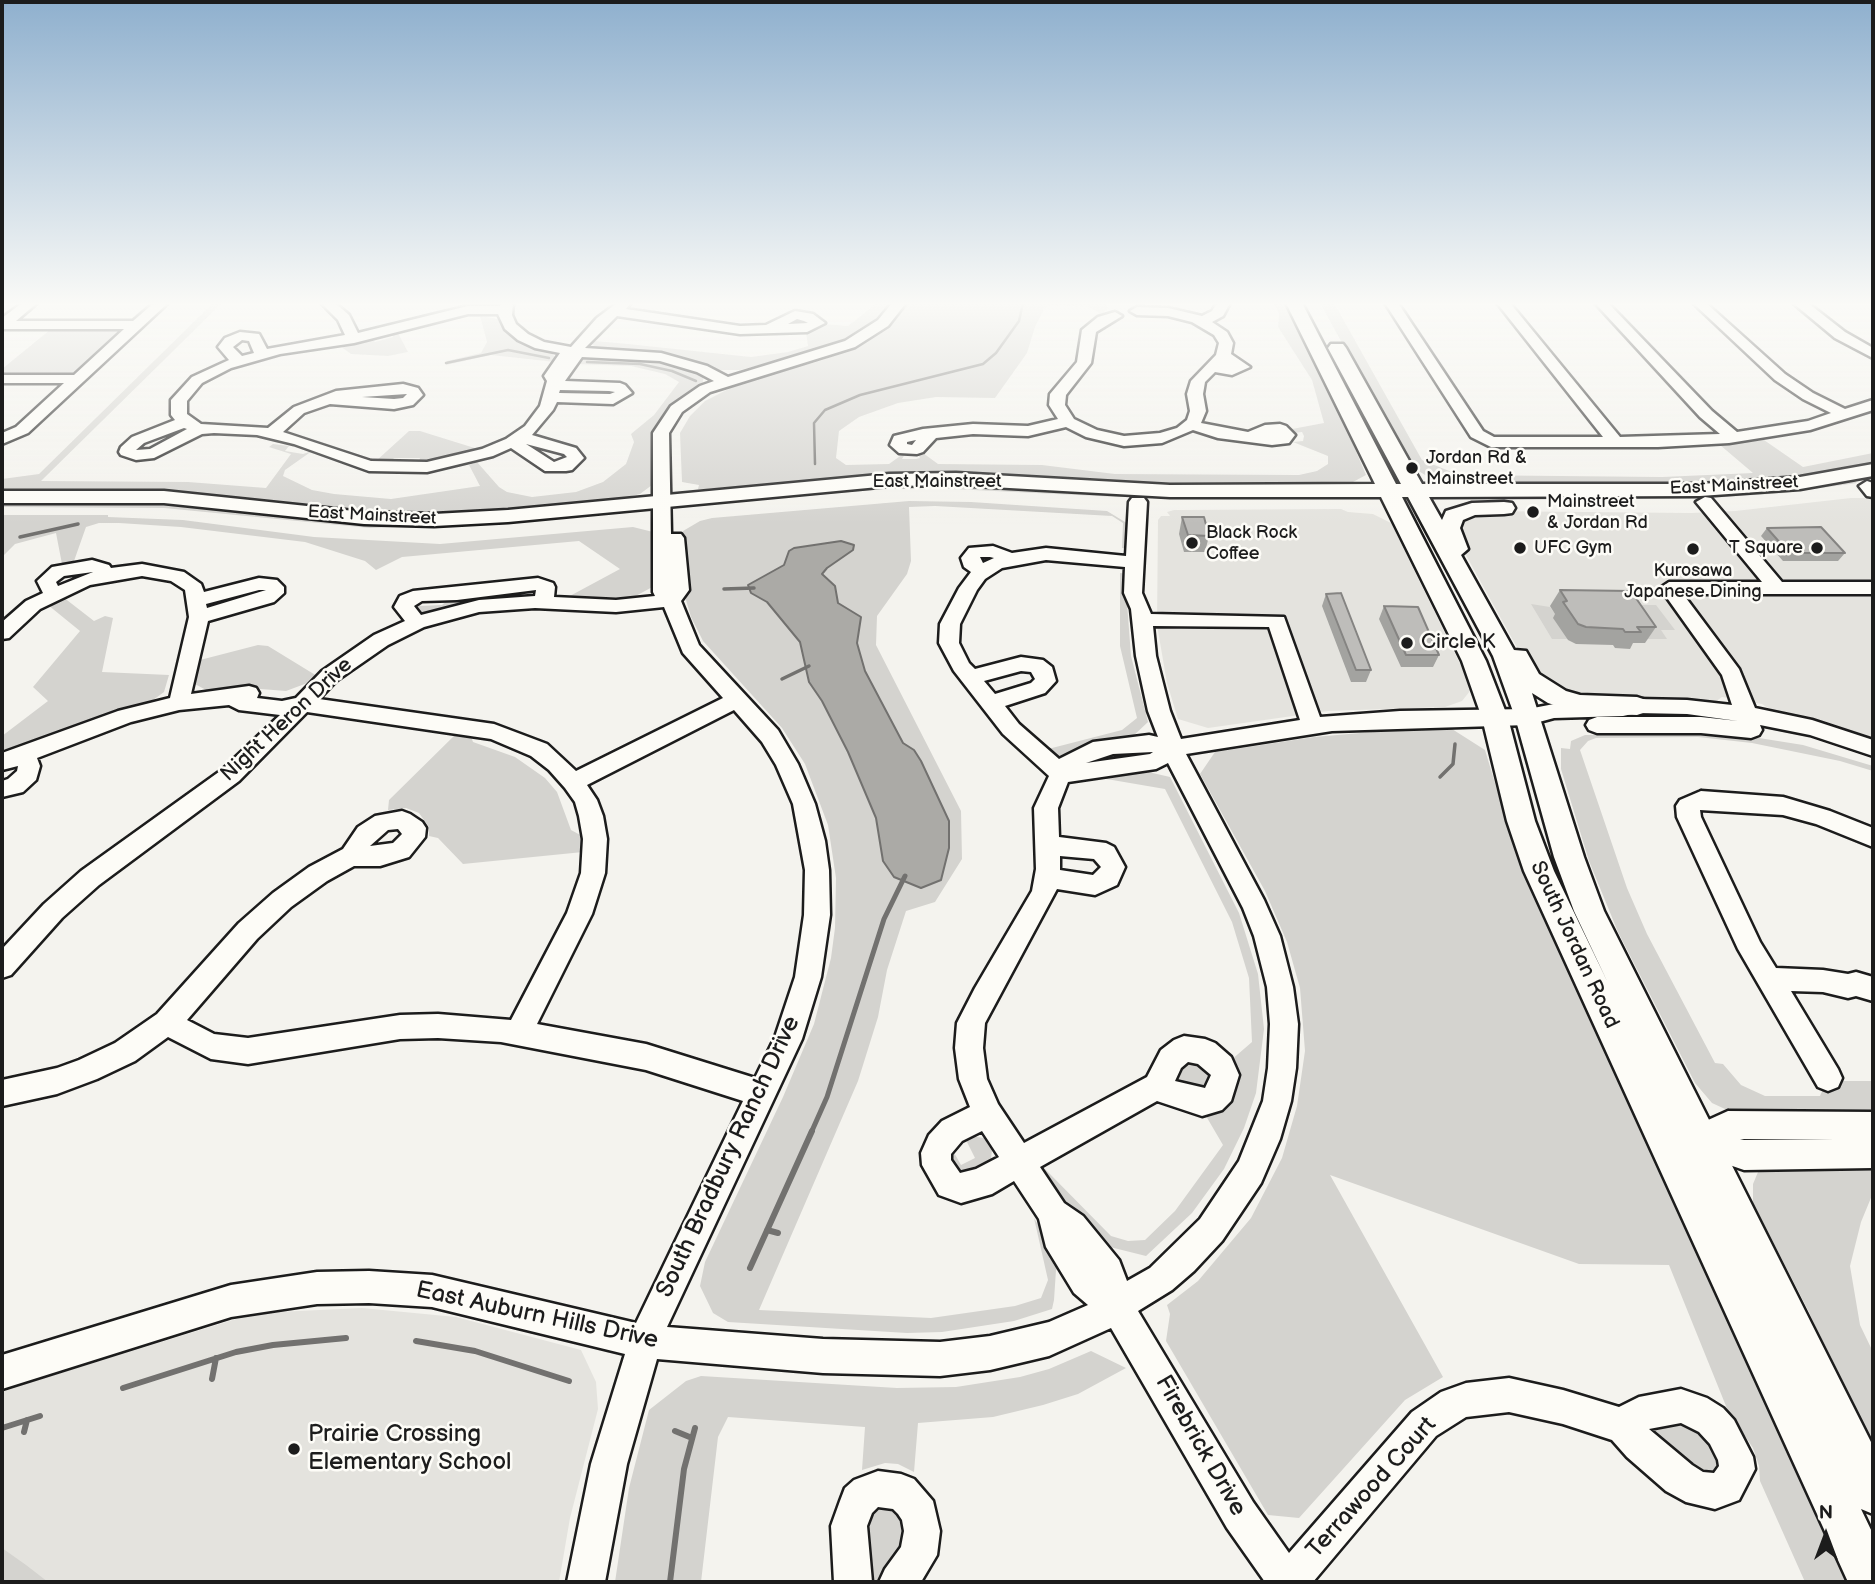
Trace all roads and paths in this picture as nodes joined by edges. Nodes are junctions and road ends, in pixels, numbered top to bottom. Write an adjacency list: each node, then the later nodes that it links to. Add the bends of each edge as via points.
1 (80, 377): 15 (street)
2 (202, 377): 23 (street, via 185,391 177,407 192,426 207,435)
3 (562, 377): 23 (street, via 540,421 516,439 451,463 387,468 360,464 318,446)
4 (717, 377): 16 (street)
5 (743, 377): 16 (street)
6 (1072, 377): 20 (street, via 1058,394 1059,410)
7 (1203, 377): 21 (street, via 1196,386 1198,411)
8 (1337, 377): 29 (main road, South Jordan Road)
9 (1348, 377): 29 (main road, South Jordan Road)
10 (1441, 377): 27 (street, via 1485,440)
11 (1563, 377): 27 (street)
12 (1671, 377): 25 (street)
13 (1781, 377): 19 (street)
14 (2, 379): 15 (street)
15 (78, 379): 26 (street)
16 (726, 382): 35 (street, South Bradbury Ranch Drive, via 692,409 677,430)
17 (330, 399): 23 (street, via 299,410)
18 (1873, 405): 19 (street)
19 (1846, 415): 25 (street)
20 (1069, 422): 21 (street, via 1099,436 1133,441 1161,438); 22 (street, via 1028,431)
21 (1192, 425): 24 (street)
22 (931, 433)
23 (269, 435)
24 (1253, 436)
25 (1734, 437): 27 (street)
26 (7, 440)
27 (1615, 442)
28 (1872, 482): 29 (main road, East Mainstreet); 32 (main road, East Mainstreet, via 1791,497)
29 (1406, 496): 33 (main road, East Mainstreet); 34 (main road, East Mainstreet); 35 (main road, East Mainstreet, via 1154,491 926,479 847,482); 38 (main road, South Jordan Road)
30 (2, 498): 35 (main road, East Mainstreet, via 172,498 397,520)
31 (1144, 502): 33 (main road, East Mainstreet); 35 (main road, East Mainstreet, via 907,491); 37 (street, East Auburn Hills Drive); 42 (street, East Auburn Hills Drive, via 1149,597)
32 (1705, 502): 34 (main road, East Mainstreet); 40 (street)
33 (1250, 503): 38 (main road, via 1273,509 1363,508 1380,512 1392,520 1414,558)
34 (1544, 503): 38 (main road, via 1459,513 1449,525 1458,548)
35 (668, 506): 36 (main road, East Mainstreet, via 479,532 415,534 330,530 170,512); 41 (street, South Bradbury Ranch Drive, via 662,592)
36 (2, 511)
37 (1135, 562): 42 (street, East Auburn Hills Drive, via 1133,593); 45 (street, via 1046,554 1010,559 982,572 968,588 949,630 951,650)
38 (1440, 563): 43 (main road, South Jordan Road); 51 (main road, South Jordan Road, via 1474,661)
39 (1873, 588): 40 (street)
40 (1778, 589): 52 (street, via 1669,588 1732,674)
41 (671, 600): 46 (street, South Bradbury Ranch Drive, via 690,648); 49 (street, Night Heron Drive, via 616,606 542,602 479,606 417,623 348,661)
42 (1141, 614): 53 (street, via 1277,621); 54 (street, East Auburn Hills Drive, via 1149,672)
43 (1492, 632): 50 (main road, via 1513,649 1530,680 1546,692 1579,704); 51 (main road, South Jordan Road, via 1505,656)
44 (2, 633): 47 (street, via 53,593 105,575 142,570 170,573 190,584 199,608)
45 (971, 677): 48 (street); 48 (street, via 1021,664 1036,665 1045,673 1046,681 1038,688)
46 (738, 699): 60 (street); 75 (street, South Bradbury Ranch Drive, via 770,736 792,774 808,816 817,870 817,915 808,977 788,1039)
47 (179, 703): 49 (street, via 235,697 239,703 282,708); 56 (street, via 126,716)
48 (991, 703): 59 (street, via 1025,743)
49 (302, 704): 60 (street, via 494,732 539,750); 66 (street, Night Heron Drive, via 244,764 71,894)
50 (1637, 706): 51 (street, via 1553,710); 52 (street, via 1687,707)
51 (1512, 718): 52 (street, via 1557,725); 53 (street); 78 (main road, South Jordan Road, via 1521,821 1539,872)
52 (1748, 722): 55 (street, via 1812,729); 57 (street)
53 (1312, 725): 54 (street)
54 (1172, 748): 59 (street, via 1156,761); 82 (street, East Auburn Hills Drive, via 1267,936 1283,1005 1285,1043 1277,1101 1265,1139 1232,1200 1183,1260)
55 (1873, 748)
56 (24, 753): 58 (street); 61 (street, via 28,774 15,786)
57 (1873, 760)
58 (2, 762)
59 (1062, 775): 63 (street, via 1046,808)
60 (573, 782): 71 (street, via 592,816 592,881)
61 (2, 789)
62 (1873, 838): 67 (street, via 1783,806 1709,800 1690,803 1689,817)
63 (1048, 845): 65 (street); 65 (street, via 1098,850 1113,867 1108,878 1095,885)
64 (351, 856): 70 (street, via 270,910)
65 (1047, 878): 76 (street, via 1040,900 971,1023 971,1072)
66 (2, 967)
67 (1768, 979): 68 (street); 72 (street)
68 (1861, 988): 69 (street, via 1860,998)
69 (1873, 1002)
70 (167, 1023): 71 (street, via 211,1046 248,1051 400,1027); 74 (street, via 125,1052 87,1070)
71 (519, 1032): 75 (street, via 646,1057)
72 (1828, 1078)
73 (1157, 1086): 80 (street)
74 (2, 1093)
75 (762, 1094): 83 (street, South Bradbury Ranch Drive)
76 (987, 1113): 80 (street); 80 (street, via 952,1131 939,1144 937,1165 942,1176 961,1188)
77 (1873, 1126): 78 (street, via 1728,1125)
78 (1682, 1140): 79 (street, via 1744,1155); 86 (main road, South Jordan Road); 91 (main road, South Jordan Road)
79 (1873, 1154)
80 (1018, 1163): 81 (street)
81 (1053, 1214): 82 (street, via 1057,1236 1085,1282)
82 (1117, 1307): 83 (street, East Auburn Hills Drive, via 1031,1344 940,1359 847,1358); 90 (street, Firebrick Drive, via 1240,1515)
83 (645, 1342): 84 (street, East Auburn Hills Drive, via 432,1291 327,1288 232,1301); 87 (street, South Bradbury Ranch Drive, via 609,1464)
84 (2, 1372)
85 (1623, 1426): 90 (street, Terrawood Court, via 1509,1395 1452,1404 1424,1424)
86 (1873, 1492)
87 (586, 1582)
88 (853, 1582): 89 (street, via 848,1538 852,1513 858,1501 878,1489 901,1492 920,1514 918,1555)
89 (898, 1582)
90 (1288, 1582)
91 (1872, 1582)

